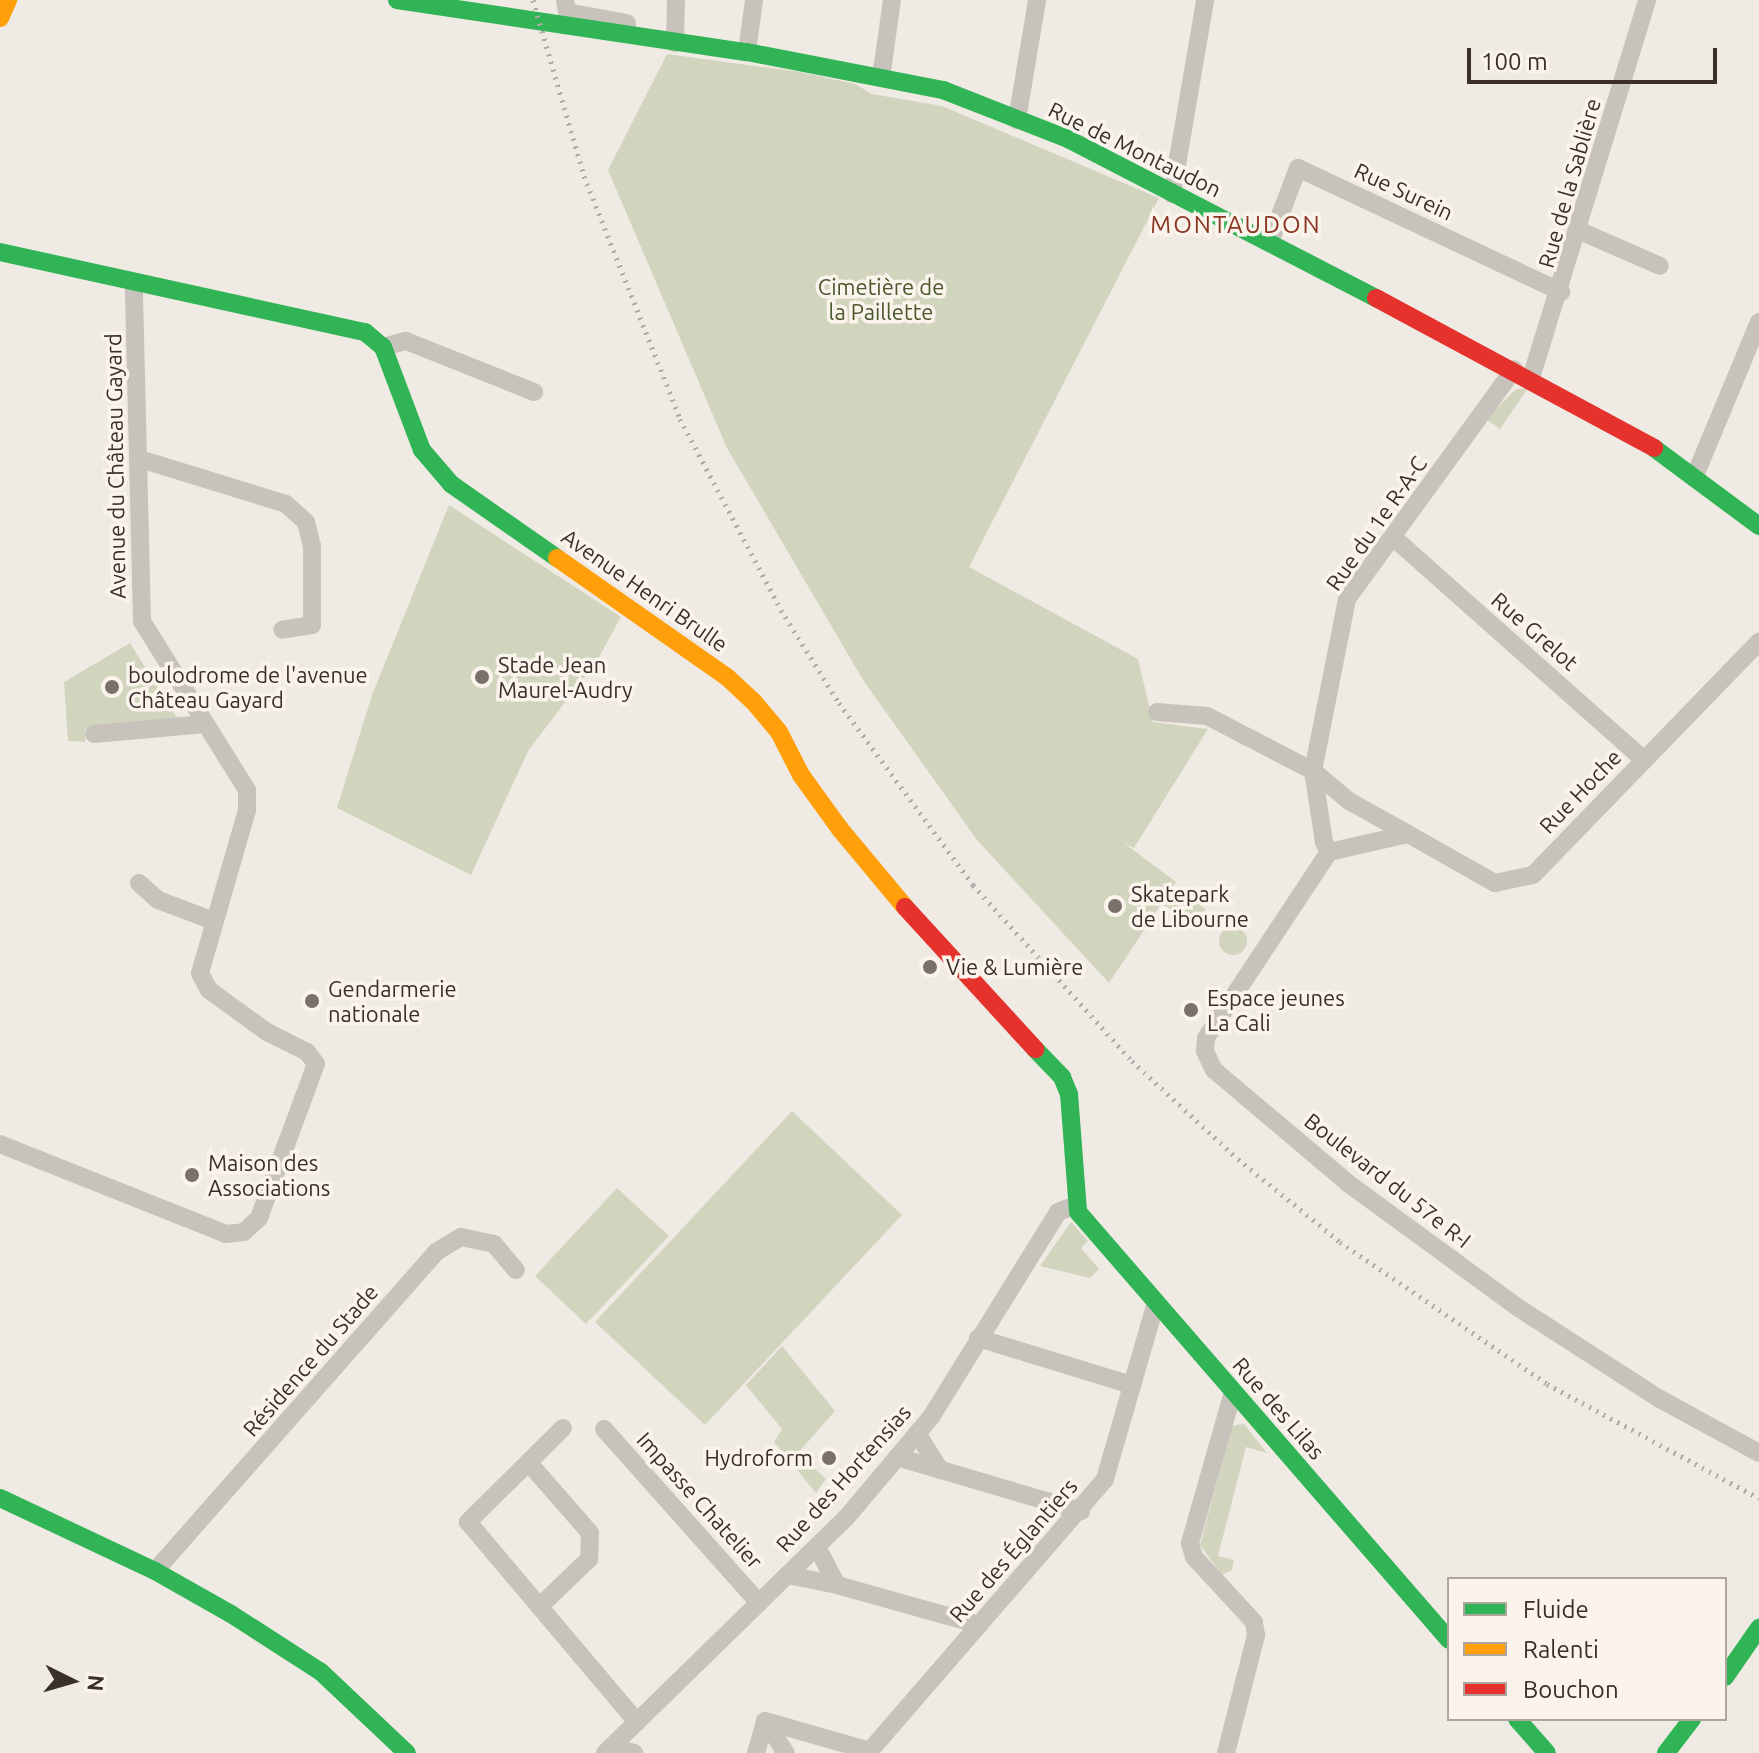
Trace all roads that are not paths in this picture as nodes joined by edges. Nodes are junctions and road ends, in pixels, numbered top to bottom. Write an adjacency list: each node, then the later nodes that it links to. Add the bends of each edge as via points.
1 (8, 0): 10 (street)
2 (397, 0): 9 (street, Rue de Montaudon, via 449,5 525,23)
3 (676, 0): 11 (street)
4 (754, 0): 12 (street)
5 (892, 0): 13 (street)
6 (1037, 0): 14 (street)
7 (1205, 0): 15 (street)
8 (1647, 0): 16 (street, Rue de la Sablière)
9 (565, 13): 11 (street, Rue de Montaudon)
10 (0, 18)
11 (675, 43): 12 (street, Rue de Montaudon)
12 (747, 52): 13 (street, Rue de Montaudon)
13 (881, 78): 14 (street, Rue de Montaudon, via 943,90)
14 (1017, 120): 15 (street, Rue de Montaudon, via 1068,139)
15 (1172, 194): 17 (street, Rue de Montaudon)
16 (1580, 231): 19 (street); 21 (street, Rue de la Sablière)
17 (1270, 242): 21 (street, Rue Surein, via 1298,168); 24 (street, Rue de Montaudon)
18 (0, 252): 20 (street)
19 (1660, 266)
20 (134, 284): 23 (street, via 337,324 365,332); 27 (street, Avenue du Château Gayard)
21 (1561, 292): 25 (street, Rue de la Sablière)
22 (1759, 322): 28 (street)
23 (383, 347): 26 (street, via 406,341); 43 (street, Avenue Henri Brulle, via 422,450 435,469 727,677 753,701 850,841 948,959 1062,1077 1069,1094)
24 (1514, 369): 25 (street, Rue de Montaudon); 30 (street, Rue du 1e R-A-C)
25 (1531, 378): 28 (street, Rue de Montaudon, via 1640,438)
26 (534, 392)
27 (140, 459): 31 (street, via 286,504 306,522 312,546 312,625); 34 (street, Avenue du Château Gayard, via 142,621)
28 (1694, 478): 29 (street, Rue de Montaudon)
29 (1759, 526)
30 (1394, 538): 36 (street, Rue Grelot); 37 (street, Rue du 1e R-A-C, via 1347,599)
31 (282, 630)
32 (1759, 642): 36 (street, Rue Hoche)
33 (1157, 712): 37 (street, Rue Hoche, via 1207,716)
34 (206, 724): 35 (street); 41 (street, Avenue du Château Gayard, via 247,790 247,810)
35 (94, 734)
36 (1644, 760): 38 (street, Rue Hoche, via 1533,875 1495,883)
37 (1313, 771): 38 (street, Rue Hoche, via 1349,801); 39 (street)
38 (1408, 834): 39 (street)
39 (1329, 852): 52 (street, Boulevard du 57e R-I, via 1206,1038 1205,1051 1214,1070 1349,1184 1505,1298 1660,1399)
40 (139, 883): 41 (street, via 158,900)
41 (214, 921): 42 (street, Avenue du Château Gayard, via 200,973 209,990 267,1032 307,1052 316,1064 259,1218 244,1232 226,1234)
42 (0, 1144)
43 (1076, 1205): 45 (street, Rue des Lilas); 46 (street, Rue des Hortensias, via 1058,1212)
44 (516, 1270): 59 (street, Résidence du Stade, via 494,1244 461,1237 436,1252)
45 (1156, 1302): 47 (street, Rue des Églantiers); 48 (street, Rue des Lilas)
46 (978, 1338): 47 (street); 51 (street, Rue des Hortensias)
47 (1132, 1385): 57 (street, Rue des Églantiers, via 1105,1479)
48 (1233, 1392): 66 (street, Rue des Lilas); 81 (street, via 1190,1543 1194,1557 1254,1622 1256,1635)
49 (563, 1428): 54 (street)
50 (604, 1429): 62 (street, Impasse Chatelier)
51 (917, 1433): 53 (street, Rue des Hortensias); 55 (street)
52 (1759, 1453)
53 (897, 1457): 55 (street); 58 (street, Rue des Hortensias)
54 (529, 1463): 63 (street, via 590,1533 589,1559); 63 (street, via 468,1522)
55 (940, 1470): 57 (street)
56 (0, 1498): 59 (street)
57 (1081, 1511): 64 (street, Rue des Églantiers)
58 (817, 1547): 60 (street, Rue des Hortensias); 61 (street)
59 (155, 1571): 77 (street, via 321,1672)
60 (788, 1575): 61 (street); 62 (street, Rue des Hortensias)
61 (837, 1585): 64 (street)
62 (759, 1603): 74 (street, Rue des Hortensias)
63 (541, 1605): 74 (street)
64 (980, 1625): 76 (street, Rue des Églantiers)
65 (1759, 1628): 68 (street)
66 (1447, 1638)
67 (1759, 1649): 69 (street)
68 (1727, 1674)
69 (1727, 1691)
70 (765, 1721): 76 (street); 79 (street); 80 (street)
71 (1519, 1721): 82 (street)
72 (1690, 1721): 83 (street)
73 (1705, 1721): 84 (street)
74 (637, 1722): 75 (street, Rue des Hortensias)
75 (608, 1750): 78 (street)
76 (869, 1752)
77 (407, 1753)
78 (634, 1753)
79 (756, 1753)
80 (786, 1753)
81 (1226, 1753)
82 (1547, 1753)
83 (1666, 1753)
84 (1681, 1753)

